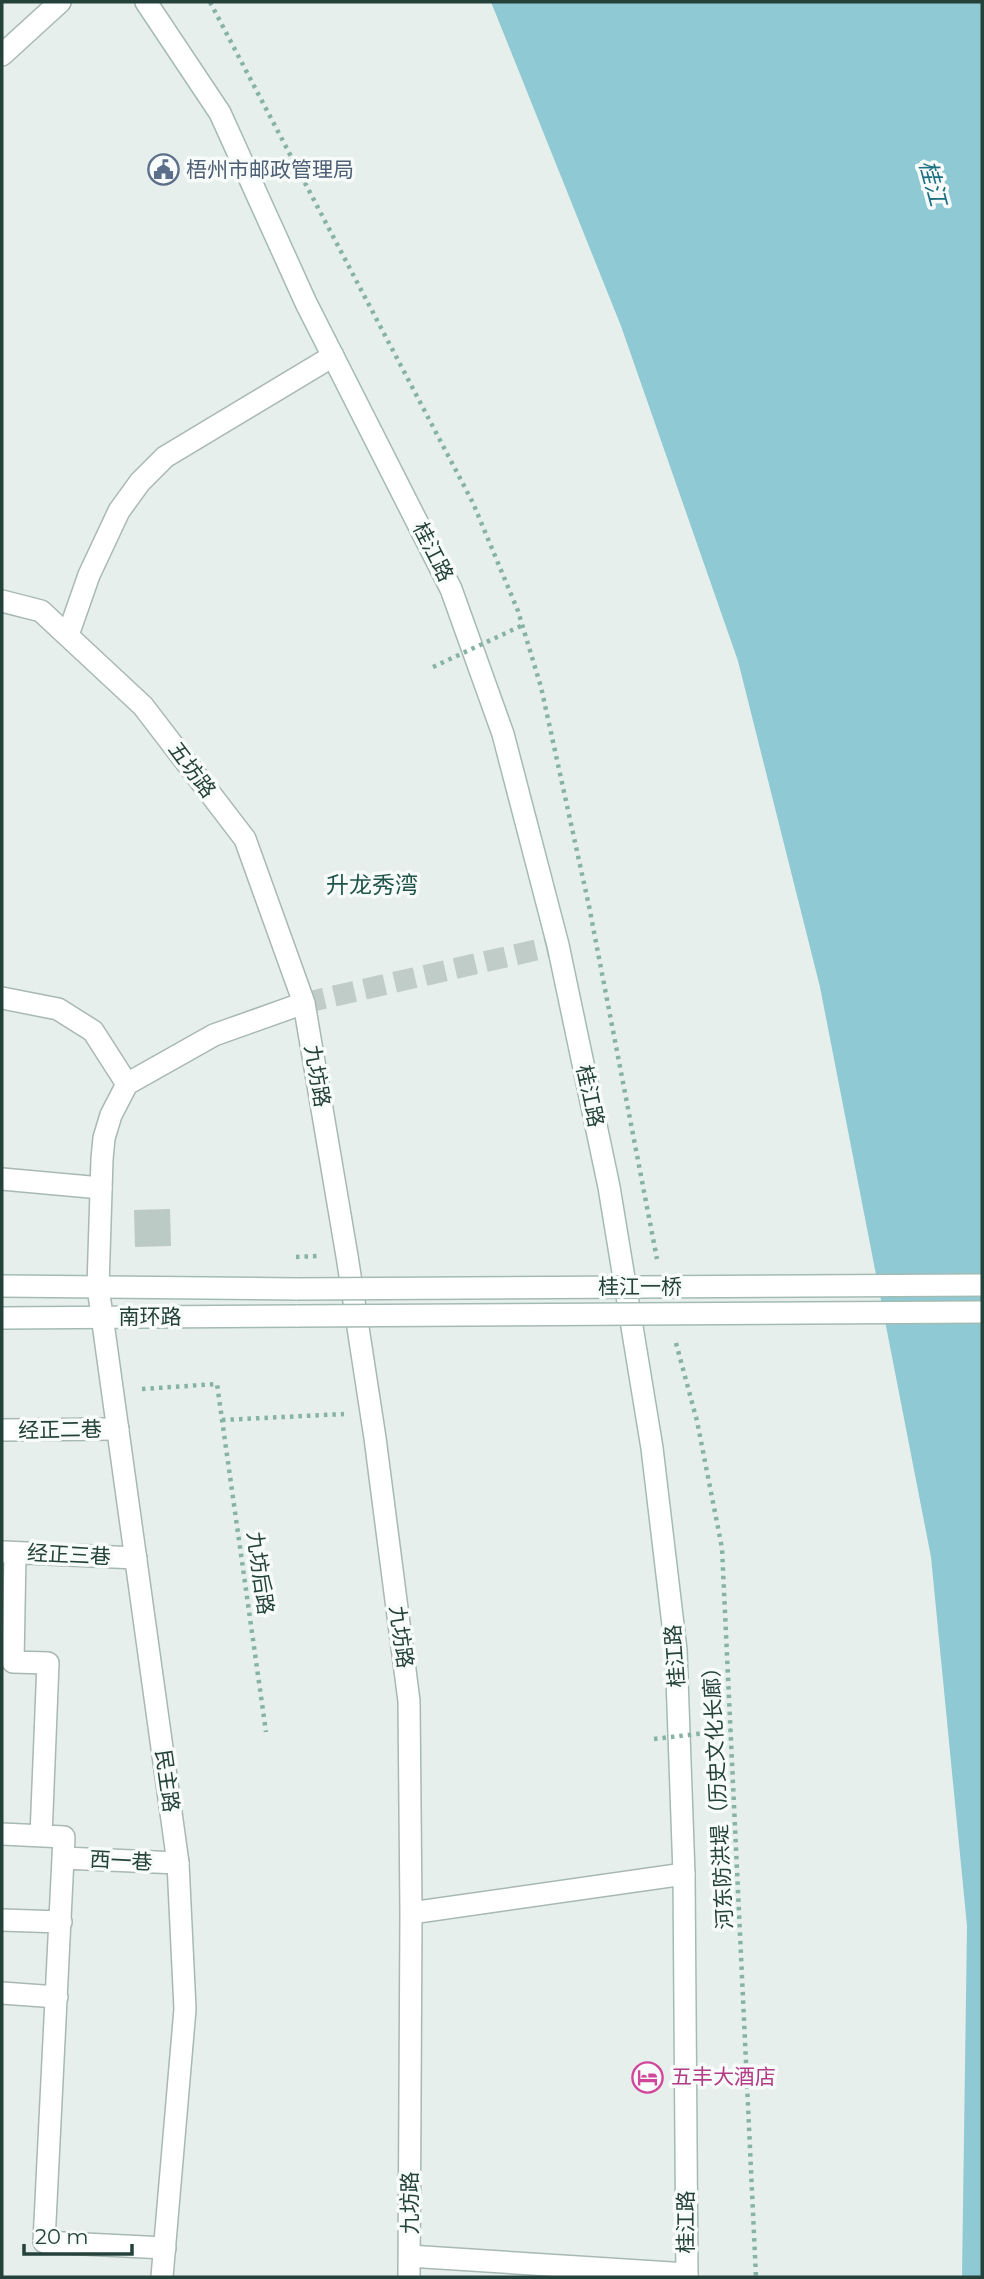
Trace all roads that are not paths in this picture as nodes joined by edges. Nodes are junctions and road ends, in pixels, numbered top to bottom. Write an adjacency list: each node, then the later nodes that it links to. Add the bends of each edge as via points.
1 (60, 2): 3 (street)
2 (146, 2): 4 (street, 桂江路, via 220,113)
3 (2, 55)
4 (333, 356): 6 (street, via 165,457 140,482 119,511); 28 (street, 桂江路, via 451,589 503,734 558,945 609,1187 652,1448 676,1650)
5 (2, 601): 6 (street, 五坊路, via 41,611)
6 (68, 635): 8 (street, 五坊路, via 143,706 244,839)
7 (2, 998): 9 (street, via 58,1009 93,1031)
8 (304, 1003): 9 (street, via 214,1035); 29 (street, 九坊路, via 371,1412 410,1701)
9 (127, 1084): 11 (street, 民主路, via 104,1138)
10 (2, 1179): 11 (street)
11 (102, 1188): 14 (street, 民主路)
12 (982, 1285): 15 (street, 桂江一桥, bridge)
13 (2, 1286): 14 (street, 南环路)
14 (98, 1287): 15 (street, 南环路); 18 (street, 民主路)
15 (298, 1289)
16 (982, 1312): 17 (street, 桂江一桥, bridge)
17 (298, 1316): 18 (street, 南环路)
18 (102, 1317): 19 (street, 南环路); 20 (street, 民主路)
19 (2, 1318)
20 (118, 1429): 21 (street, 经正二巷); 23 (street, 民主路)
21 (2, 1430)
22 (8, 1552): 23 (street, 经正三巷); 25 (street, via 13,1662 48,1663)
23 (136, 1558): 27 (street, 民主路)
24 (2, 1834): 25 (street, 西一巷)
25 (41, 1836): 26 (street, 西一巷, via 64,1837)
26 (63, 1858): 27 (street, 西一巷); 31 (street)
27 (178, 1863): 34 (street, 民主路, via 185,2009)
28 (684, 1874): 29 (street); 36 (street, 桂江路)
29 (411, 1913): 35 (street, 九坊路)
30 (2, 1920): 31 (street)
31 (61, 1922): 33 (street)
32 (2, 1993): 33 (street)
33 (57, 1997): 34 (street, via 44,2242)
34 (165, 2248): 37 (street, 民主路)
35 (409, 2256): 36 (street); 38 (street, 九坊路)
36 (687, 2276)
37 (162, 2277)
38 (409, 2277)

